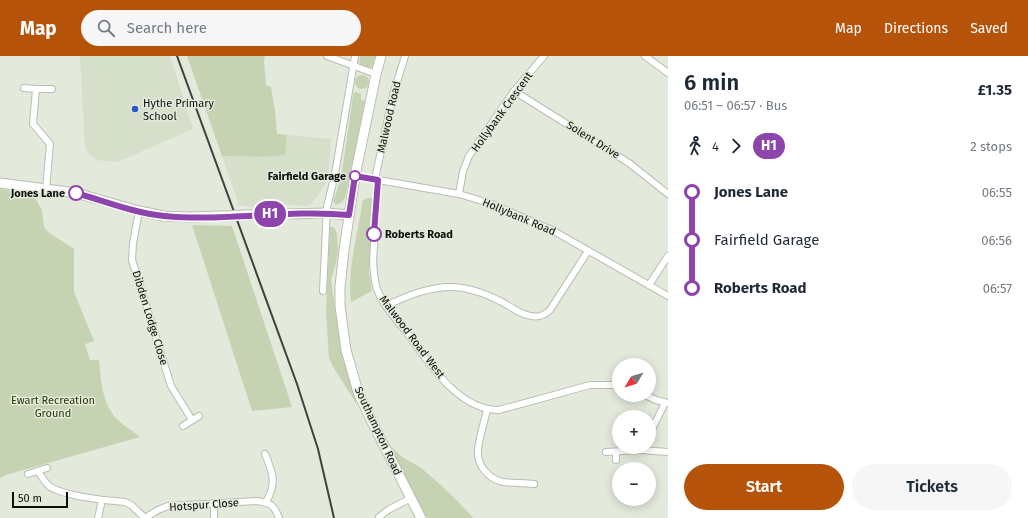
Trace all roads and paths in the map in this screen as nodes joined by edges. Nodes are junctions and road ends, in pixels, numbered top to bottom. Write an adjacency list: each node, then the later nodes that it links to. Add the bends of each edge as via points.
1 (326, 56): 7 (street)
2 (355, 56): 7 (street)
3 (381, 56): 9 (street, Southampton Road)
4 (405, 56): 15 (street, Malwood Road, via 393,95)
5 (544, 56): 13 (street, Hollybank Crescent)
6 (645, 56): 8 (street)
7 (353, 66): 9 (street); 21 (street)
8 (668, 73)
9 (376, 74): 14 (street, Southampton Road)
10 (24, 88): 11 (street)
11 (36, 89): 12 (street); 17 (street, via 33,124 50,144)
12 (52, 89)
13 (514, 91): 18 (street, Hollybank Crescent, via 467,160); 19 (street, Solent Drive, via 629,163)
14 (355, 176): 15 (street, Hollybank Road); 22 (street, Southampton Road)
15 (377, 179): 18 (street, Hollybank Road); 28 (street, Malwood Road West, via 374,274 377,289)
16 (0, 183): 17 (street)
17 (46, 189): 20 (street, via 76,193)
18 (459, 194): 23 (street, Hollybank Road, via 515,213 552,230)
19 (668, 194)
20 (140, 211): 21 (street, bridge, via 163,216 187,217); 34 (street, Dibden Lodge Close, via 132,244 132,260 166,373)
21 (327, 213): 22 (street); 26 (street)
22 (349, 215): 48 (street, Southampton Road, via 340,287 346,350 365,408)
23 (588, 251): 25 (street, Hollybank Road); 28 (street, via 550,310 541,316 528,315 486,295 451,287 411,295)
24 (668, 256): 25 (street)
25 (649, 285): 27 (street, Hollybank Road)
26 (323, 291)
27 (668, 296)
28 (386, 306): 32 (street, Malwood Road West, via 447,384 470,402)
29 (612, 384): 32 (street, Malwood Road West, via 590,385 499,410)
30 (656, 399): 31 (street)
31 (667, 403): 35 (street)
32 (487, 409): 47 (street, via 478,451 483,469 488,475 503,482)
33 (199, 416): 34 (street)
34 (192, 420): 36 (street)
35 (656, 423)
36 (183, 426)
37 (656, 450): 40 (street)
38 (606, 452): 39 (street)
39 (612, 452)
40 (668, 452)
41 (265, 454): 50 (street, via 273,482 273,489)
42 (616, 454): 43 (street)
43 (616, 460)
44 (47, 468): 45 (street)
45 (38, 471): 46 (street); 49 (street, via 49,485 59,491)
46 (28, 474)
47 (534, 484)
48 (411, 498): 52 (street); 57 (street, Southampton Road)
49 (102, 500): 53 (street); 54 (street, via 125,502)
50 (266, 502): 51 (street, Hotspur Close); 56 (street, via 275,508)
51 (214, 503): 54 (street, Hotspur Close, via 168,506); 55 (street)
52 (378, 517)
53 (98, 518)
54 (145, 518)
55 (214, 518)
56 (279, 518)
57 (421, 518)

